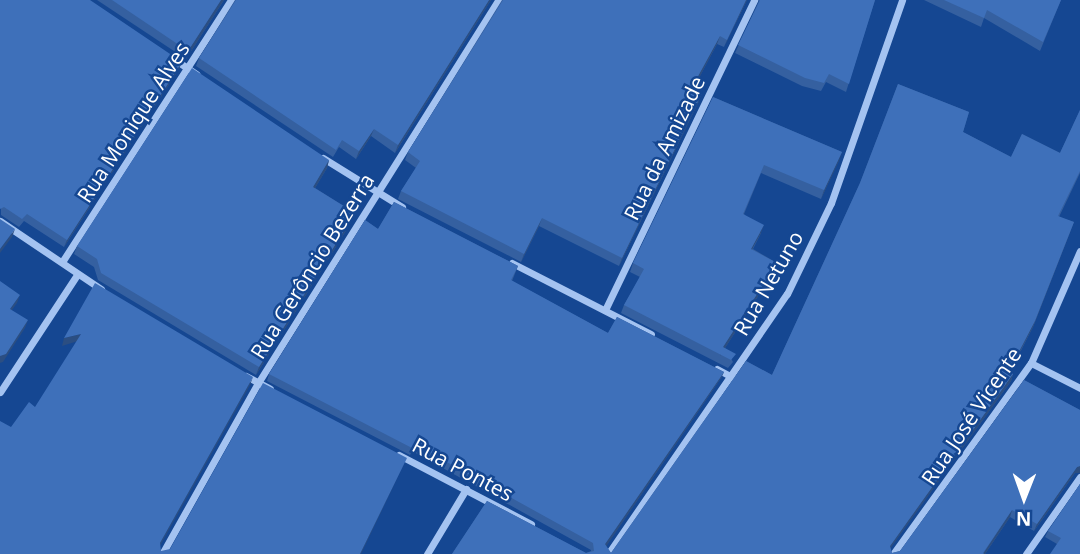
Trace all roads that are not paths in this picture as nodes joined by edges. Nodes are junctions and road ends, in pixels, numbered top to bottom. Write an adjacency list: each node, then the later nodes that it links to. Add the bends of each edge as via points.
1 (231, 0): 6 (street, Rua Monique Alves)
2 (499, 0): 9 (street, Rua Gerôncio Bezerra)
3 (754, 0): 17 (street, Rua da Amizade)
4 (902, 0): 22 (street, Rua Netuno, via 831,203 787,294)
5 (166, 53): 6 (street)
6 (189, 69): 7 (street); 14 (street, Rua Monique Alves)
7 (200, 76)
8 (311, 150): 9 (street)
9 (378, 195): 10 (street); 23 (street, Rua Gerôncio Bezerra)
10 (414, 213)
11 (0, 221): 14 (street)
12 (1080, 251): 19 (street, Rua José Vicente)
13 (498, 256): 17 (street)
14 (62, 262): 15 (street)
15 (77, 275): 16 (street); 25 (street)
16 (111, 295)
17 (605, 310): 18 (street)
18 (663, 341)
19 (1031, 363): 24 (street); 34 (street, Rua José Vicente)
20 (709, 365): 22 (street)
21 (235, 370): 23 (street)
22 (732, 377): 33 (street, Rua Netuno)
23 (258, 383): 26 (street); 31 (street, Rua Gerôncio Bezerra)
24 (1080, 388)
25 (0, 392)
26 (282, 396)
27 (393, 452): 29 (street, Rua Pontes)
28 (1080, 477): 35 (street)
29 (466, 489): 30 (street, Rua Pontes); 32 (street)
30 (538, 528)
31 (162, 554)
32 (427, 554)
33 (608, 554)
34 (894, 554)
35 (1026, 554)

